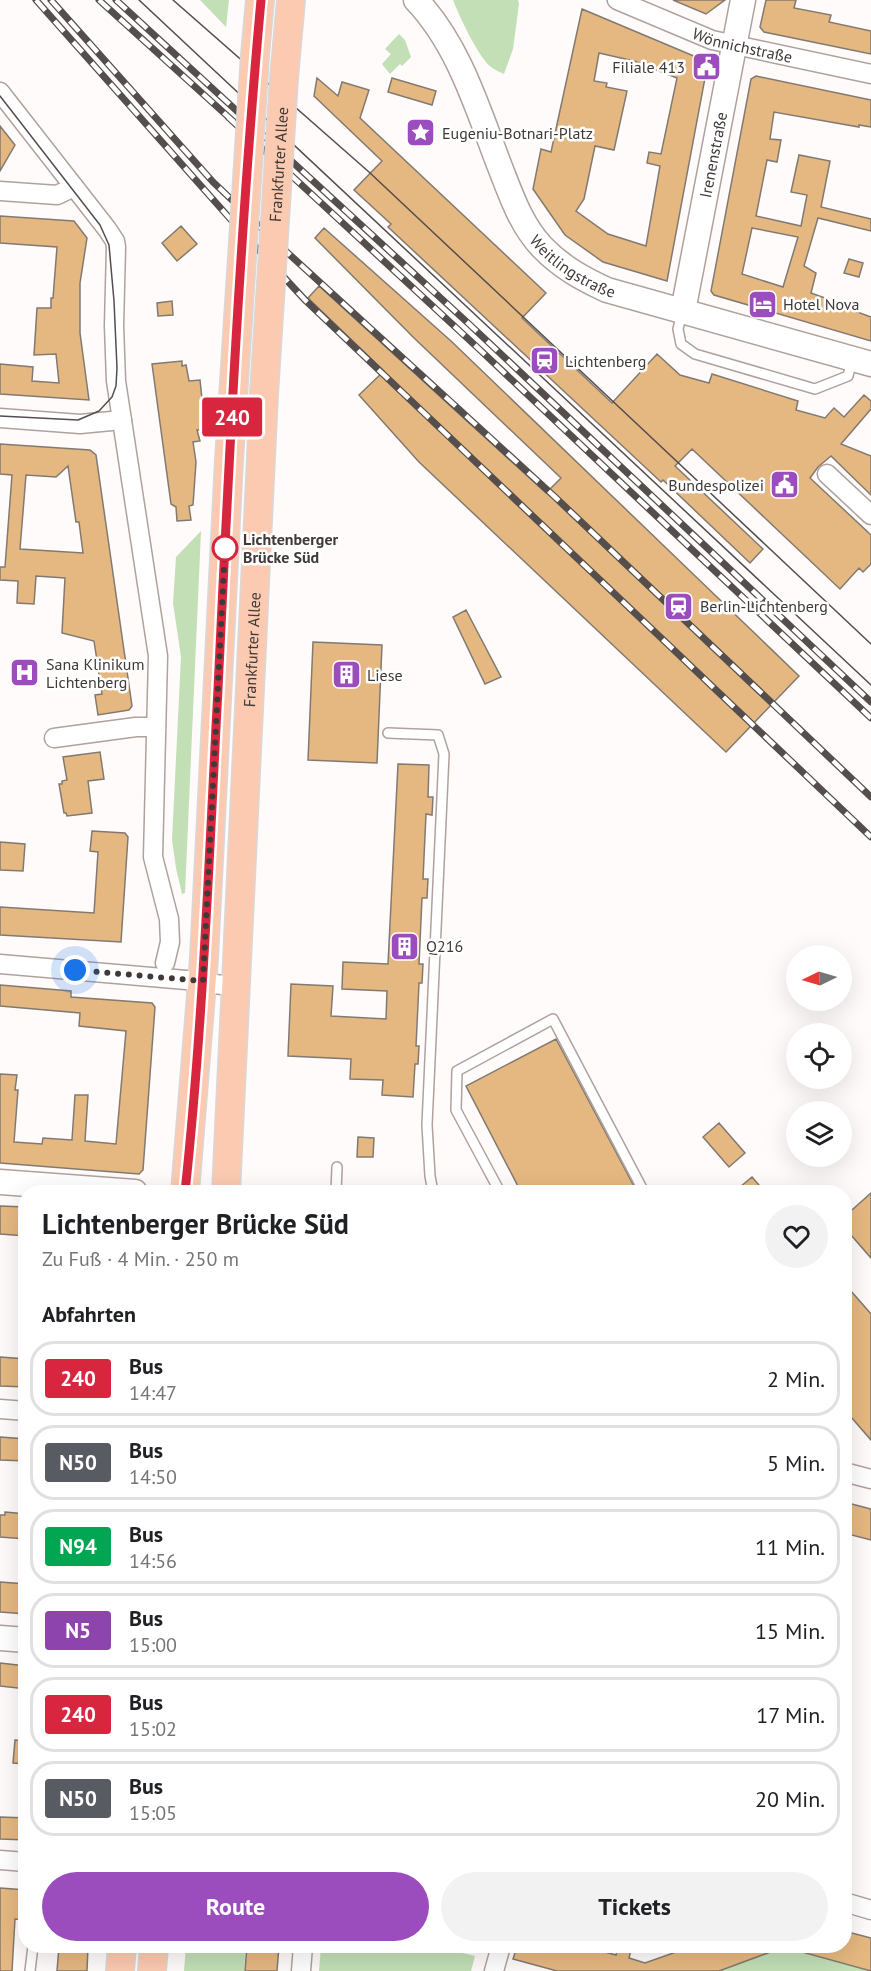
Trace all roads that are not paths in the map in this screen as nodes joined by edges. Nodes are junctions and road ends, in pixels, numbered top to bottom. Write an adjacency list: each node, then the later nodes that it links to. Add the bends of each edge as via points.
1 (261, 0): 22 (main road, Frankfurter Allee, bridge, via 236,353)
2 (291, 0): 23 (main road, Frankfurter Allee, bridge, via 264,394)
3 (416, 0): 11 (street, Weitlingstraße, via 460,66 515,205 537,241 553,258 607,290)
4 (617, 0): 6 (street, Wönnichstraße, via 712,40)
5 (743, 0): 6 (street, Irenenstraße)
6 (734, 44): 7 (street, Wönnichstraße); 11 (street, Irenenstraße)
7 (871, 74)
8 (0, 92): 9 (street)
9 (74, 187): 10 (street, via 57,195); 14 (street, via 116,243 114,340)
10 (0, 191)
11 (683, 311): 12 (street, Weitlingstraße); 12 (lane, via 678,329 681,344 695,354 815,389 848,376)
12 (862, 361)
13 (0, 418): 14 (street, via 80,424)
14 (122, 420): 17 (street, via 158,657)
15 (828, 474): 16 (street)
16 (871, 515)
17 (156, 727): 19 (street); 20 (street, via 153,857 169,919 170,942)
18 (388, 733): 32 (lane, via 438,735 444,754 427,1125)
19 (54, 738)
20 (165, 963)
21 (0, 964): 22 (street)
22 (203, 981): 23 (street); 24 (main road, Frankfurter Allee)
23 (237, 987): 30 (main road, Frankfurter Allee)
24 (189, 1154): 28 (main road, Frankfurter Allee); 29 (main road)
25 (337, 1167): 31 (lane)
26 (0, 1182): 27 (street)
27 (40, 1185)
28 (186, 1185)
29 (208, 1185)
30 (226, 1185)
31 (336, 1185)
32 (432, 1185)
33 (496, 1185): 34 (lane, via 456,1110 457,1071 553,1019)
34 (640, 1185)
35 (0, 1409): 36 (street)
36 (18, 1410)
37 (852, 1474): 38 (street)
38 (871, 1479)
39 (0, 1638): 40 (street)
40 (18, 1639)
41 (0, 1860): 42 (street)
42 (18, 1861)
43 (852, 1904): 44 (street)
44 (871, 1910)
45 (32, 1953): 50 (lane)
46 (121, 1953): 51 (main road)
47 (153, 1953): 52 (main road)
48 (302, 1953): 53 (street)
49 (499, 1953): 54 (street)
50 (30, 1971)
51 (120, 1971)
52 (152, 1971)
53 (301, 1971)
54 (494, 1971)

